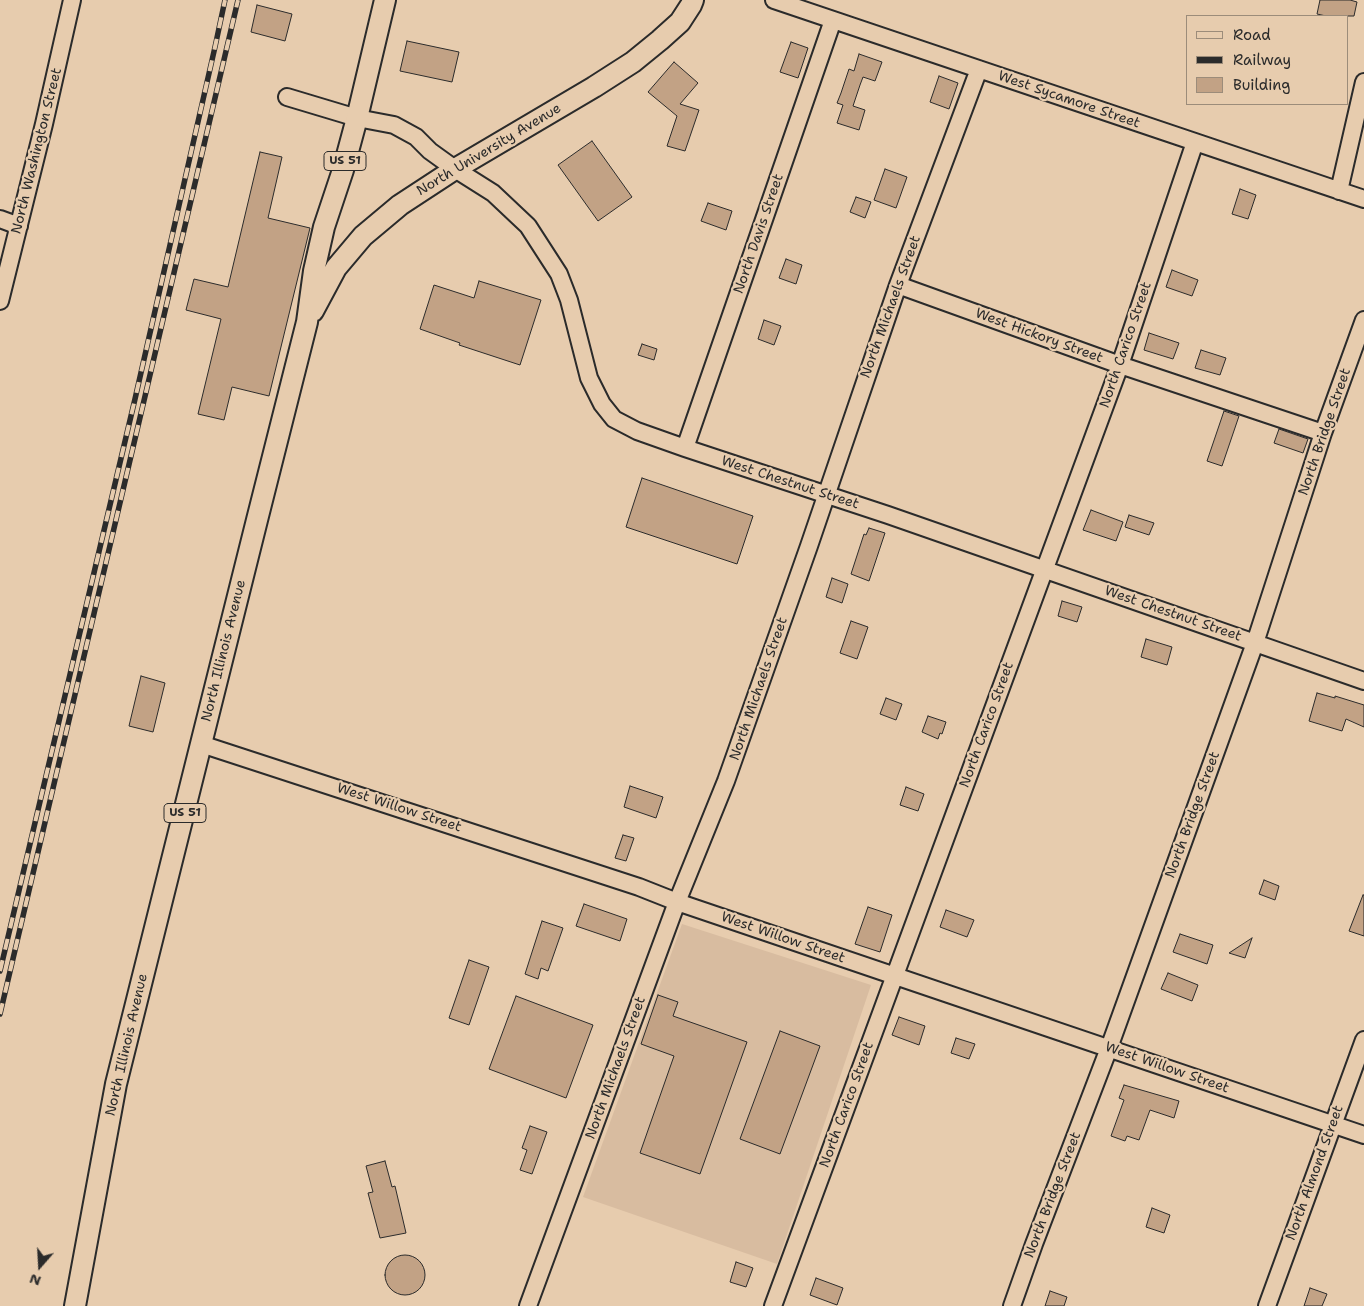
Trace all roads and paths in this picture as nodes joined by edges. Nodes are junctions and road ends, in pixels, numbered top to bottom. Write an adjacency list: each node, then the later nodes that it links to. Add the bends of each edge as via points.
1 (72, 0): 15 (street, North Washington Street)
2 (385, 0): 9 (main road, North Illinois Avenue / US 51)
3 (693, 0): 11 (main road, North University Avenue / US 51, via 680,22 633,62)
4 (774, 0): 5 (street, West Sycamore Street)
5 (833, 20): 6 (street, West Sycamore Street); 22 (street, North Davis Street)
6 (979, 69): 10 (street, West Sycamore Street); 16 (street, North Michaels Street)
7 (1364, 82): 12 (street)
8 (287, 97): 9 (street, West Chestnut Street)
9 (357, 118): 11 (street, West Chestnut Street, via 394,125 416,137); 19 (main road, North Illinois Avenue / US 51, via 324,227)
10 (1195, 142): 12 (street, West Sycamore Street); 20 (street, North Carico Street)
11 (455, 169): 19 (main road, North University Avenue / US 51, via 400,205 364,236 336,268); 22 (street, West Chestnut Street, via 493,194 528,226 559,274 589,378 614,419)
12 (1339, 191): 13 (street, West Sycamore Street)
13 (1364, 199)
14 (0, 219): 15 (street)
15 (18, 226): 17 (street, North Washington Street)
16 (898, 285): 20 (street, West Hickory Street); 23 (street, North Michaels Street)
17 (0, 301)
18 (1364, 320): 21 (street, North Bridge Street)
19 (307, 322): 27 (main road, North Illinois Avenue / US 51)
20 (1120, 365): 21 (street, West Hickory Street); 24 (street, North Carico Street)
21 (1324, 434): 25 (street, North Bridge Street)
22 (685, 448): 23 (street, West Chestnut Street)
23 (826, 495): 24 (street, West Chestnut Street); 28 (street, North Michaels Street, via 726,781)
24 (1045, 570): 25 (street, West Chestnut Street); 29 (street, North Carico Street)
25 (1255, 643): 26 (street, West Chestnut Street); 31 (street, North Bridge Street)
26 (1364, 680)
27 (201, 744): 28 (street, West Willow Street); 34 (main road, North Illinois Avenue / US 51, via 116,1084)
28 (677, 902): 29 (street, West Willow Street); 35 (street, North Michaels Street)
29 (894, 976): 31 (street, West Willow Street); 36 (street, North Carico Street)
30 (1364, 1040): 32 (street, North Almond Street)
31 (1109, 1048): 32 (street, West Willow Street); 37 (street, North Bridge Street)
32 (1333, 1124): 33 (street, West Willow Street); 38 (street, North Almond Street)
33 (1364, 1135)
34 (75, 1306)
35 (528, 1306)
36 (773, 1306)
37 (1012, 1306)
38 (1267, 1306)

